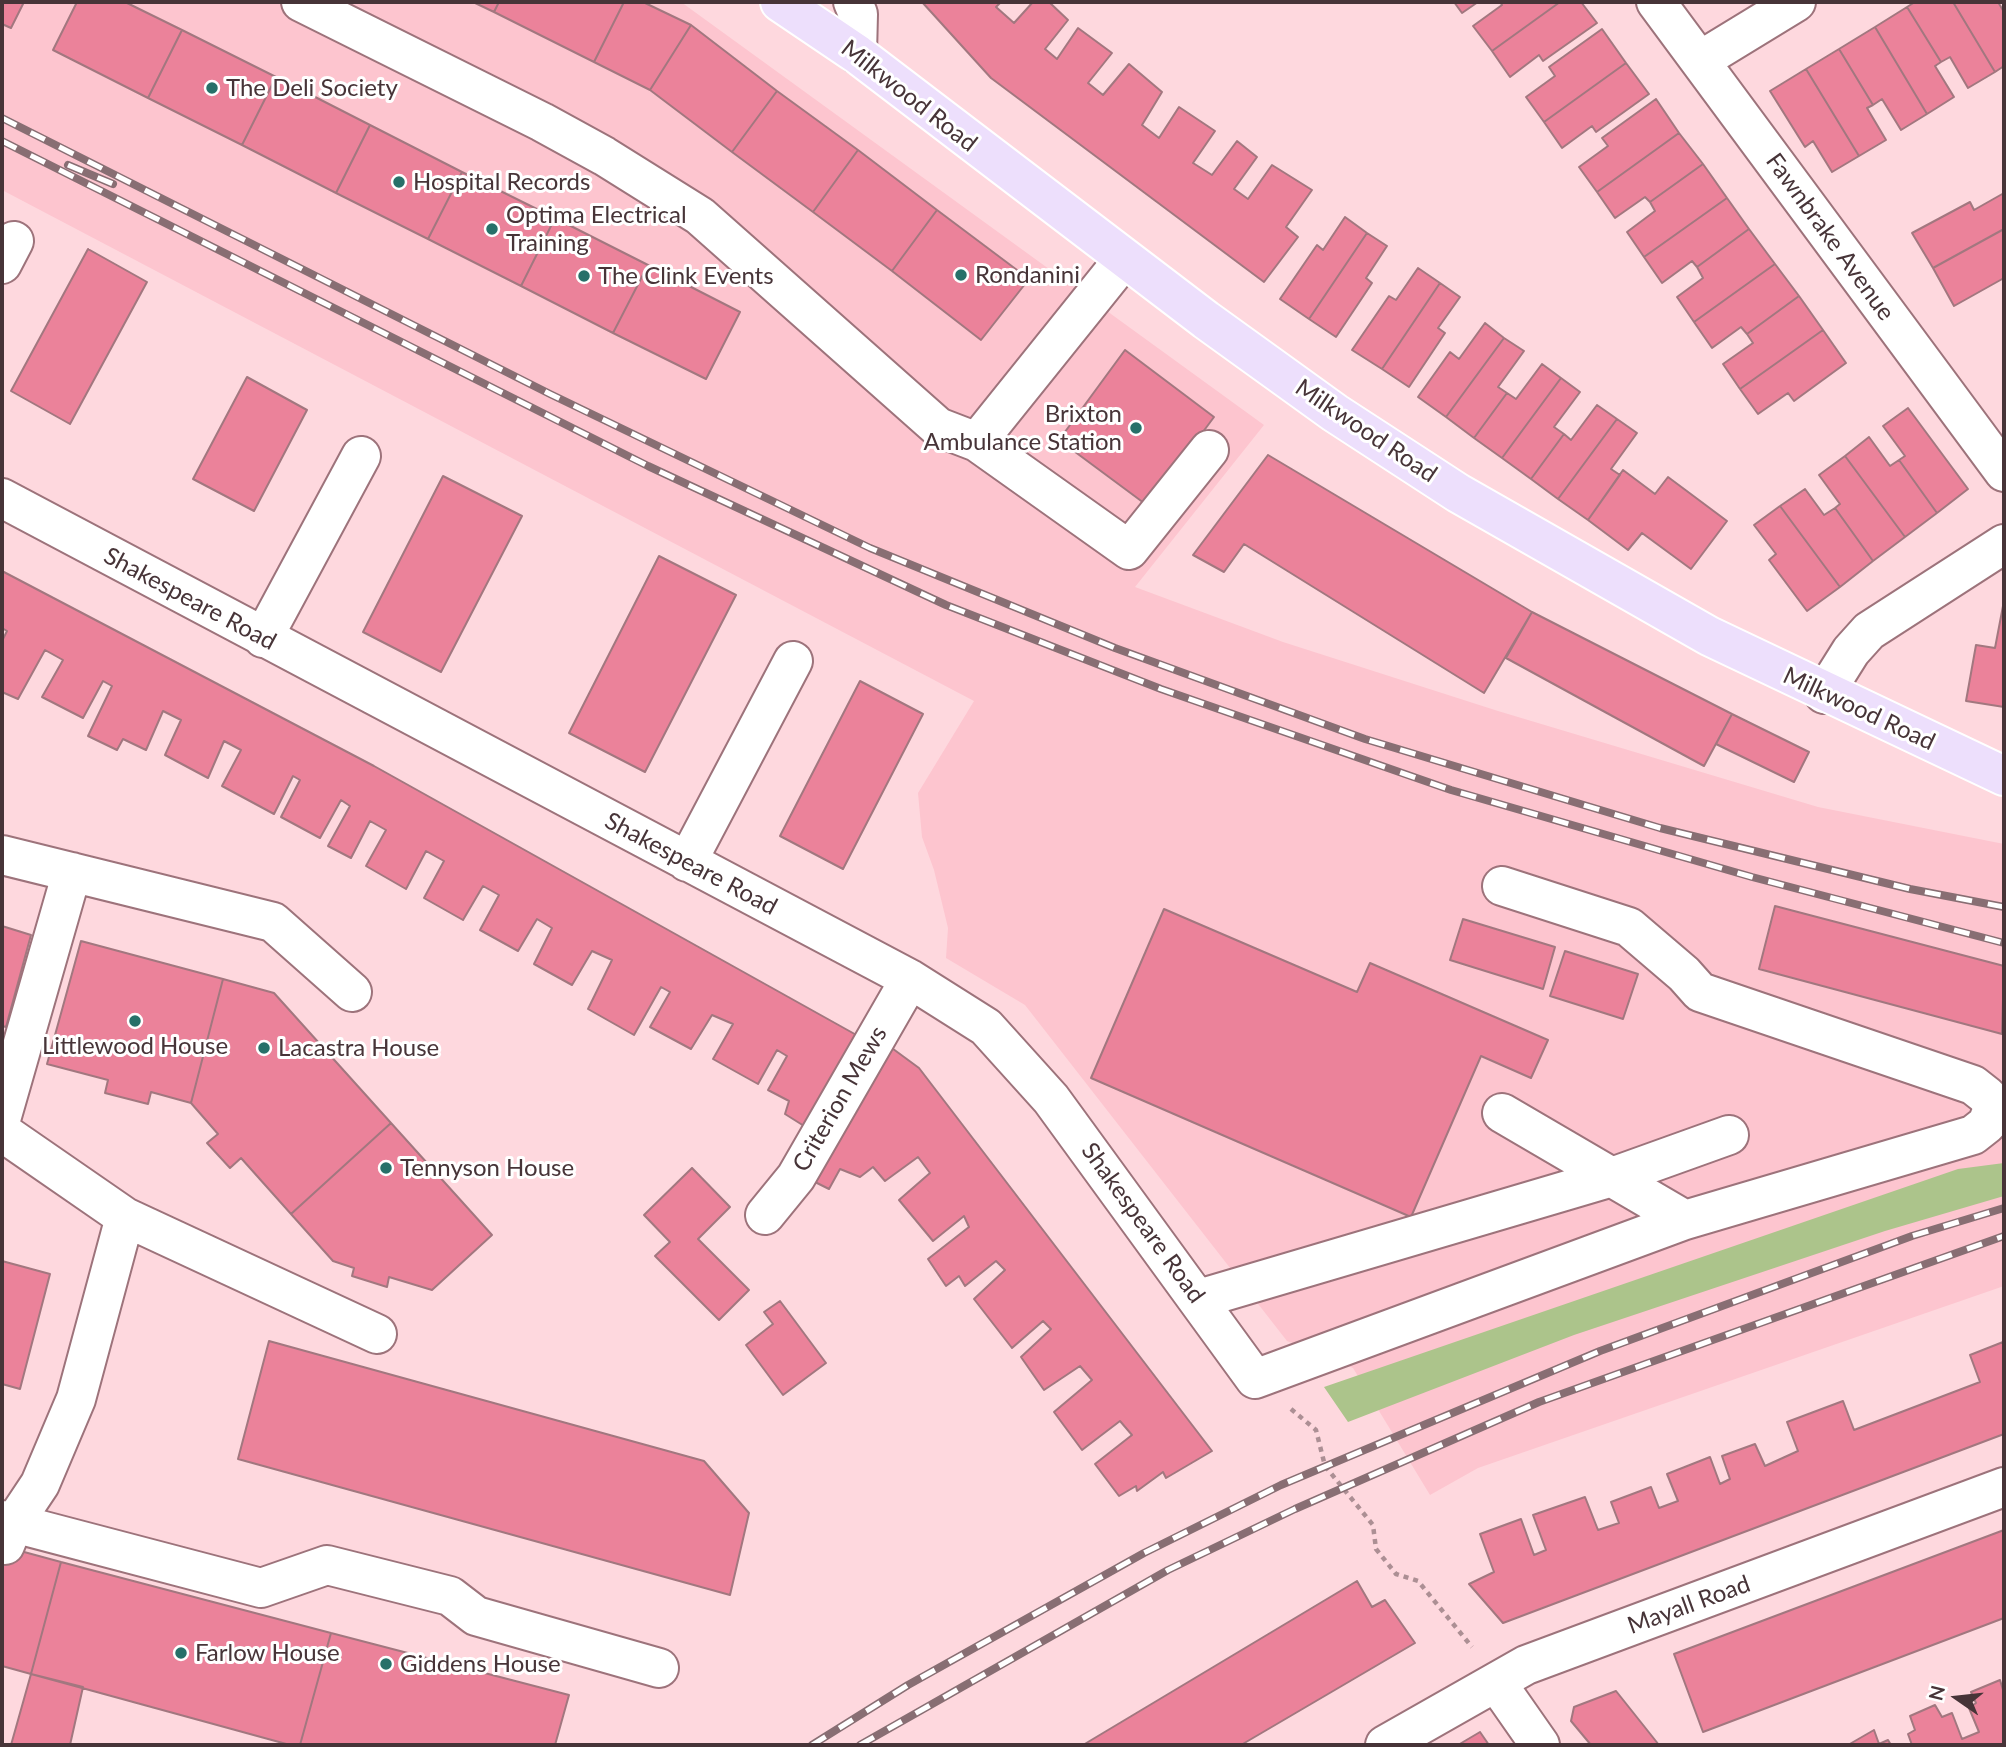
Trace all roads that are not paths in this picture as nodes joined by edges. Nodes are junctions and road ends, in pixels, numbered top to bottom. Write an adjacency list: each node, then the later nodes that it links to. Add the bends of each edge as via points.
1 (301, 2): 9 (street, via 542,122 700,216 938,427)
2 (780, 2): 6 (main road, Milkwood Road)
3 (853, 2): 6 (street, via 858,14)
4 (1656, 2): 7 (street, Fawnbrake Avenue)
5 (1796, 2): 7 (street)
6 (857, 54): 8 (main road, Milkwood Road)
7 (1701, 60): 12 (street, Fawnbrake Avenue)
8 (1124, 259): 9 (street); 17 (main road, Milkwood Road, via 1335,413 1458,493 1709,636)
9 (977, 442): 10 (street, via 1129,550)
10 (1209, 450)
11 (362, 456): 15 (street)
12 (2004, 472)
13 (2, 499): 15 (street, Shakespeare Road)
14 (2004, 544): 17 (street, via 1869,631)
15 (263, 638): 20 (street, Shakespeare Road)
16 (793, 661): 20 (street)
17 (1824, 694): 18 (main road, Milkwood Road)
18 (2004, 776)
19 (2, 855): 21 (street)
20 (687, 862): 23 (street, Shakespeare Road)
21 (72, 872): 24 (street, via 273,922); 26 (street)
22 (1502, 886): 32 (street, via 1629,927 1700,992 1973,1085 1993,1108 1987,1124 1973,1135)
23 (910, 979): 30 (street, Criterion Mews, via 796,1177); 33 (street, Shakespeare Road, via 986,1027 1051,1099)
24 (352, 992)
25 (1502, 1113): 29 (street)
26 (2, 1116)
27 (2, 1132): 31 (street)
28 (1729, 1135): 29 (street)
29 (1612, 1177): 32 (street); 33 (street)
30 (765, 1215)
31 (125, 1217): 34 (street); 36 (street, via 76,1399 40,1484)
32 (1685, 1220): 33 (street, Shakespeare Road, via 1255,1379)
33 (1199, 1299)
34 (377, 1334)
35 (2004, 1487): 38 (street, Mayall Road, via 1562,1650)
36 (7, 1530): 37 (street, via 261,1588 327,1565 450,1596 476,1616)
37 (659, 1668)
38 (1496, 1682): 39 (street, Mayall Road); 40 (street)
39 (1385, 1745)
40 (1540, 1745)

